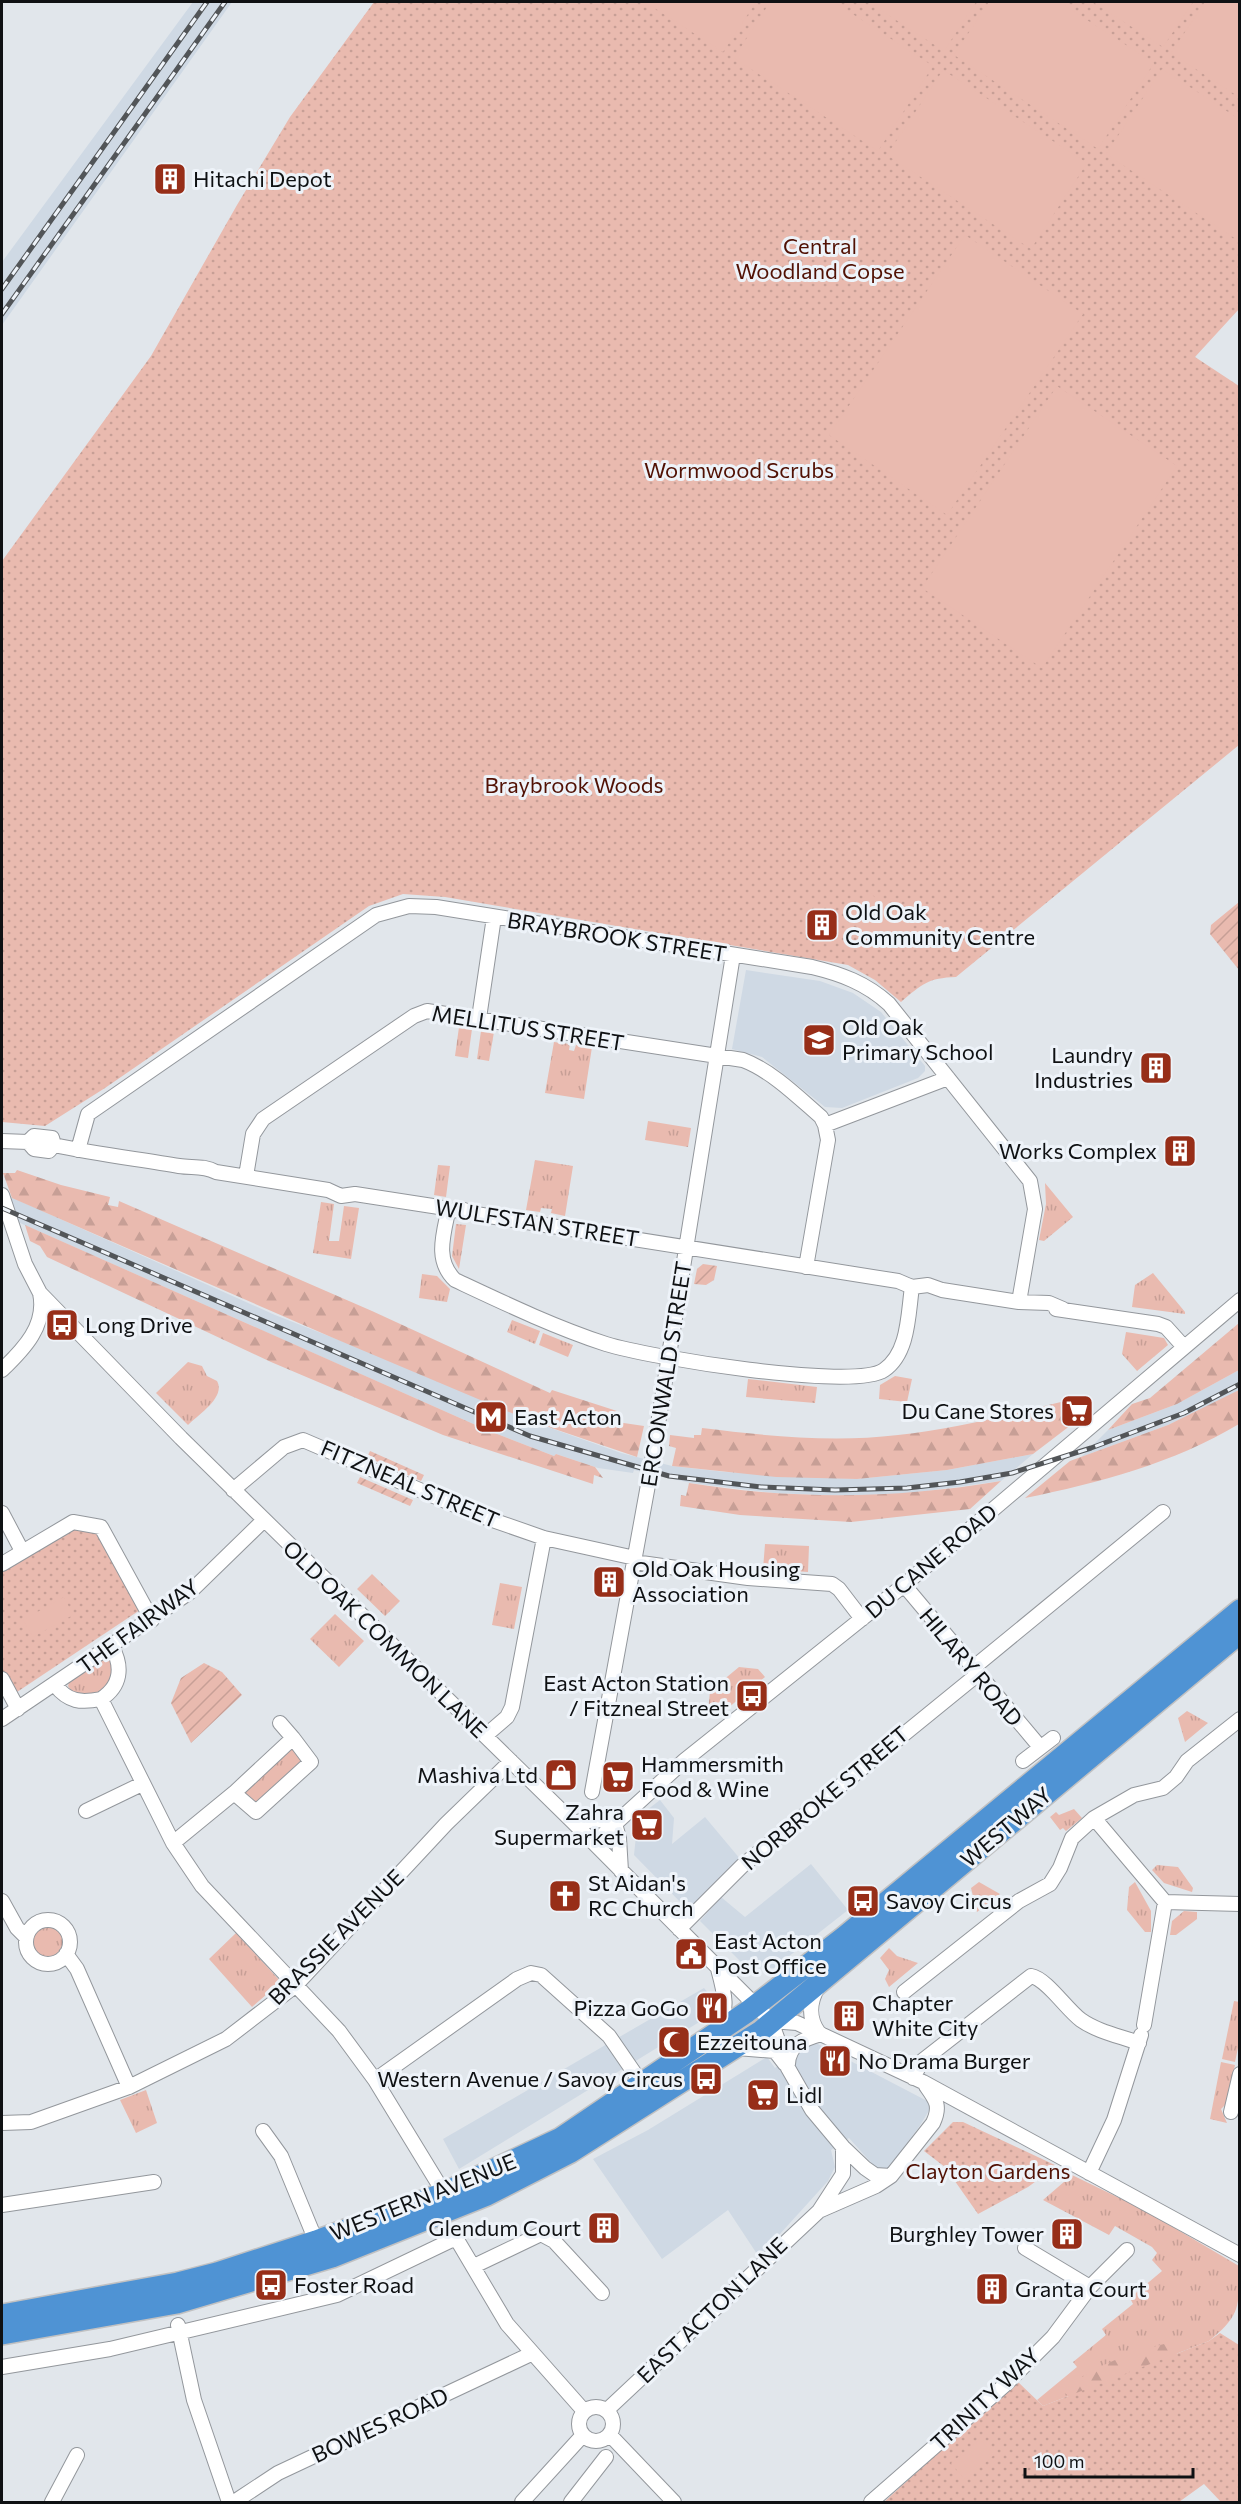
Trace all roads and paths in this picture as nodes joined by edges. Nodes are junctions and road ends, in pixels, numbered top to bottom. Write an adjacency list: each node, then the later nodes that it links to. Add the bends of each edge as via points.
1 (494, 917): 2 (street, BRAYBROOK STREET); 3 (street); 8 (street, BRAYBROOK STREET, via 423,905 376,915 88,1114)
2 (733, 955): 4 (street, ERCONWALD STREET); 5 (street, BRAYBROOK STREET, via 833,972 867,987 889,1004)
3 (479, 1018): 4 (street, MELLITUS STREET); 9 (street, MELLITUS STREET, via 421,1012 327,1075 259,1124)
4 (717, 1057): 6 (street, MELLITUS STREET, via 756,1065 821,1117); 13 (street, ERCONWALD STREET)
5 (948, 1078): 6 (street); 18 (street, BRAYBROOK STREET, via 1025,1172 1034,1190 1035,1209)
6 (825, 1125): 14 (street, via 828,1140)
7 (2, 1141): 8 (street, WULFSTAN STREET, via 28,1142 34,1149 49,1151 54,1145)
8 (78, 1150): 9 (street, WULFSTAN STREET)
9 (246, 1176): 11 (street, WULFSTAN STREET, via 328,1190 341,1196 354,1194 439,1207)
10 (2, 1196): 12 (street, OLD OAK COMMON LANE)
11 (448, 1212): 13 (street, WULFSTAN STREET, via 461,1209); 20 (street, via 441,1254 455,1280 592,1339 629,1351)
12 (8, 1234): 16 (street, OLD OAK COMMON LANE)
13 (687, 1246): 14 (street, WULFSTAN STREET); 20 (street, ERCONWALD STREET)
14 (806, 1267): 15 (street, WULFSTAN STREET, via 898,1281)
15 (912, 1287): 18 (street, WULFSTAN STREET, via 928,1285); 20 (street, via 903,1346 892,1363 873,1375 784,1374)
16 (40, 1293): 21 (street, via 41,1317 33,1334); 22 (street, OLD OAK COMMON LANE)
17 (1239, 1300): 19 (street, DU CANE ROAD)
18 (1020, 1302): 19 (street, WULFSTAN STREET, via 1031,1308 1063,1309 1158,1324 1166,1327)
19 (1184, 1347): 30 (street, DU CANE ROAD)
20 (669, 1357): 28 (street, ERCONWALD STREET)
21 (2, 1370)
22 (233, 1490): 25 (street, OLD OAK COMMON LANE); 26 (street, FITZNEAL STREET, via 284,1447 303,1440 478,1515)
23 (1163, 1512): 36 (street, NORBROKE STREET)
24 (2, 1513): 27 (street)
25 (264, 1520): 33 (street, THE FAIRWAY, via 190,1592); 44 (street, OLD OAK COMMON LANE)
26 (544, 1538): 28 (street, FITZNEAL STREET, via 601,1552 609,1550); 44 (street, via 512,1707 507,1717)
27 (22, 1551): 29 (street); 33 (street, via 73,1522 101,1527)
28 (630, 1558): 32 (street, via 748,1578 832,1584); 51 (street, ERCONWALD STREET)
29 (2, 1563)
30 (904, 1585): 32 (street, DU CANE ROAD); 36 (street, HILARY ROAD)
31 (1239, 1610): 67 (highway, WESTWAY)
32 (862, 1619): 55 (street, DU CANE ROAD, via 718,1732)
33 (152, 1620): 35 (street, THE FAIRWAY)
34 (1239, 1633): 68 (highway, WESTWAY)
35 (112, 1647): 38 (street, THE FAIRWAY); 39 (street, via 119,1675)
36 (975, 1671): 47 (street, HILARY ROAD); 63 (street, NORBROKE STREET, via 750,1860)
37 (2, 1679): 40 (street)
38 (55, 1685): 39 (street, via 75,1701); 40 (street, THE FAIRWAY)
39 (101, 1699): 50 (street)
40 (18, 1709): 41 (street, THE FAIRWAY)
41 (2, 1719)
42 (1239, 1719): 54 (street, via 1188,1761 1163,1788 1134,1795)
43 (279, 1723): 45 (street)
44 (485, 1736): 48 (street, OLD OAK COMMON LANE)
45 (293, 1738): 52 (street); 52 (street, via 311,1762 256,1812)
46 (1053, 1738): 47 (street, HILARY ROAD)
47 (1040, 1747): 49 (street, HILARY ROAD)
48 (511, 1761): 56 (street, OLD OAK COMMON LANE); 69 (street, BRASSIE AVENUE, via 446,1824)
49 (1023, 1761)
50 (142, 1784): 53 (street); 57 (street)
51 (592, 1792)
52 (234, 1793): 57 (street)
53 (86, 1811)
54 (1094, 1818): 61 (street); 70 (street, via 1072,1838 1050,1884 1019,1901)
55 (617, 1821): 56 (street); 58 (street, DU CANE ROAD); 59 (street)
56 (573, 1822): 58 (street, OLD OAK COMMON LANE)
57 (173, 1843): 69 (street, via 202,1886)
58 (594, 1843): 59 (street, OLD OAK COMMON LANE)
59 (621, 1871): 63 (street, OLD OAK COMMON LANE)
60 (2, 1901): 64 (street)
61 (1165, 1902): 62 (street); 73 (street)
62 (1239, 1904)
63 (679, 1929): 66 (street, OLD OAK COMMON LANE)
64 (26, 1937): 65 (street, via 31,1956 42,1964 56,1963); 65 (street, via 34,1925 56,1922 69,1939)
65 (66, 1954): 82 (street, via 77,1968)
66 (717, 1968): 71 (street, OLD OAK COMMON LANE); 75 (street, via 725,2010)
67 (798, 1972): 71 (highway, WESTERN AVENUE)
68 (829, 1974): 72 (highway, WESTWAY); 74 (street, via 811,2004 811,2018)
69 (295, 1986): 79 (street, via 339,2031); 82 (street, BRASSIE AVENUE, via 226,2039)
70 (904, 1992)
71 (756, 2006): 72 (street, OLD OAK COMMON LANE); 75 (highway, WESTERN AVENUE)
72 (771, 2021): 74 (street, via 797,2023); 76 (highway, WESTERN AVENUE); 77 (street, OLD OAK COMMON LANE)
73 (1142, 2033): 80 (street, via 1086,2023 1042,1981 1031,1976 922,2061); 89 (street, via 1114,2120)
74 (821, 2034): 77 (street, via 792,2048); 80 (street)
75 (711, 2037): 81 (highway, WESTERN AVENUE)
76 (737, 2048): 77 (street, OLD OAK COMMON LANE, via 775,2051); 104 (highway, WESTERN AVENUE, via 571,2152 487,2195 332,2257 177,2303)
77 (788, 2068): 88 (street, OLD OAK COMMON LANE, via 801,2096)
78 (1239, 2074): 84 (street)
79 (375, 2080): 81 (street, via 531,1973 541,1975 609,2036); 92 (street)
80 (918, 2080): 83 (street); 86 (street, via 938,2104)
81 (642, 2084): 92 (highway, WESTERN AVENUE, via 561,2138)
82 (129, 2087): 85 (street, BRASSIE AVENUE, via 31,2122)
83 (970, 2110): 86 (street, via 951,2110); 89 (street)
84 (1231, 2112)
85 (2, 2123)
86 (933, 2123): 90 (street)
87 (263, 2131): 95 (street, via 281,2156)
88 (843, 2147): 90 (street, OLD OAK COMMON LANE, via 874,2175); 94 (street, EAST ACTON LANE, via 843,2174)
89 (1089, 2173): 98 (street)
90 (891, 2176): 94 (street, EAST ACTON LANE)
91 (154, 2182): 93 (street)
92 (444, 2193): 95 (highway, WESTERN AVENUE)
93 (2, 2205)
94 (819, 2211): 107 (street, EAST ACTON LANE)
95 (316, 2241): 102 (highway, WESTERN AVENUE, via 178,2283)
96 (1025, 2248): 100 (street)
97 (1127, 2250): 100 (street, TRINITY WAY)
98 (1239, 2255)
99 (474, 2266): 101 (street, via 541,2234 554,2241); 103 (street, via 456,2238 337,2295 219,2325); 105 (street, via 507,2324)
100 (1090, 2287): 120 (street, TRINITY WAY, via 1053,2337 1006,2384)
101 (602, 2293)
102 (2, 2315)
103 (179, 2329): 106 (street, via 110,2349); 115 (street, via 194,2400)
104 (2, 2334)
105 (531, 2354): 108 (street); 115 (street, BOWES ROAD, via 278,2473)
106 (2, 2367)
107 (607, 2410): 108 (street, via 598,2406); 110 (street, via 613,2419)
108 (584, 2411): 109 (street, via 579,2426)
109 (583, 2435): 110 (street, via 599,2441); 113 (street)
110 (610, 2435): 119 (street)
111 (77, 2455): 114 (street)
112 (606, 2457): 118 (street)
113 (536, 2487): 116 (street); 117 (street)
114 (52, 2502)
115 (231, 2502)
116 (522, 2502)
117 (541, 2502)
118 (572, 2502)
119 (674, 2502)
120 (871, 2502)

